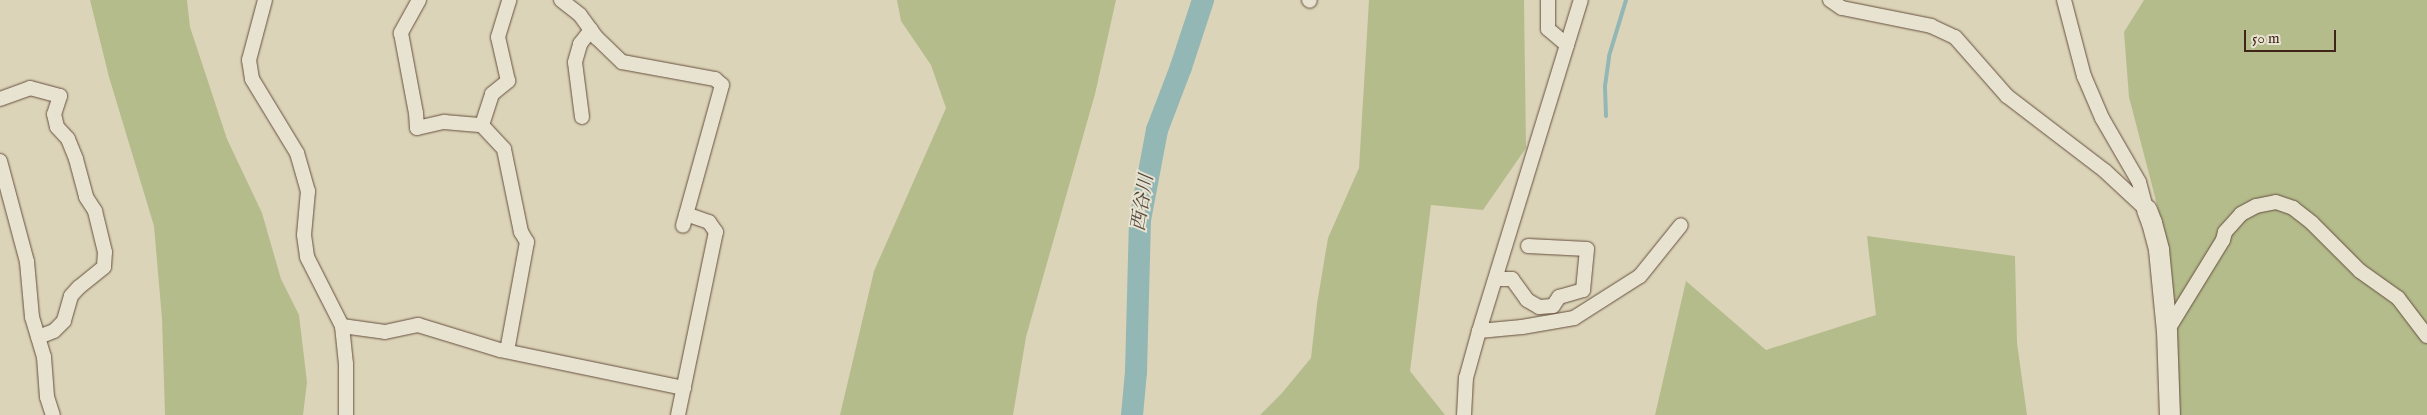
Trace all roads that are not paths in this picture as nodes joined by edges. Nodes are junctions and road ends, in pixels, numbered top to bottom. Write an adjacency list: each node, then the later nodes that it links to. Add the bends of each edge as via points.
1 (265, 0): 19 (street, via 249,60 252,79 297,153 308,191 304,235 307,257)
2 (419, 0): 13 (street, via 401,33 417,128 444,122)
3 (510, 0): 13 (street, via 498,37 508,81 492,94)
4 (561, 0): 9 (street, via 580,15)
5 (1548, 0): 10 (street, via 1548,29)
6 (1581, 0): 10 (street)
7 (1830, 0): 15 (street, via 1842,8 1931,26 1955,37 2007,96 2105,171)
8 (2064, 0): 15 (street, via 2084,76 2102,118 2139,182)
9 (591, 30): 12 (street, via 580,44 575,62); 25 (street, via 622,62 715,79 722,86 685,220 709,222 716,232)
10 (1568, 45): 18 (street)
11 (0, 99): 23 (street, via 30,88 60,96 54,114 57,127 68,139 76,158 105,252 104,267 71,296 64,321)
12 (582, 117)
13 (482, 125): 24 (street, via 504,149 521,232 527,242)
14 (0, 162): 23 (street, via 27,262 32,317)
15 (2146, 210): 20 (street, via 2159,250)
16 (1681, 225): 21 (street, via 1640,276 1574,318)
17 (1528, 246): 18 (street, via 1587,248 1583,290 1559,297 1553,306 1539,307 1527,300 1512,279)
18 (1496, 279): 21 (street)
19 (342, 326): 24 (street, via 385,332 418,326); 27 (street)
20 (2167, 330): 22 (street, via 2225,232 2241,214 2256,206 2276,202 2293,208 2360,270 2398,298); 30 (street)
21 (1479, 331): 29 (street, via 1466,378)
22 (2427, 336)
23 (38, 337): 26 (street)
24 (507, 351): 25 (street)
25 (684, 388): 28 (street)
26 (53, 415)
27 (346, 415)
28 (678, 415)
29 (1464, 415)
30 (2170, 415)

